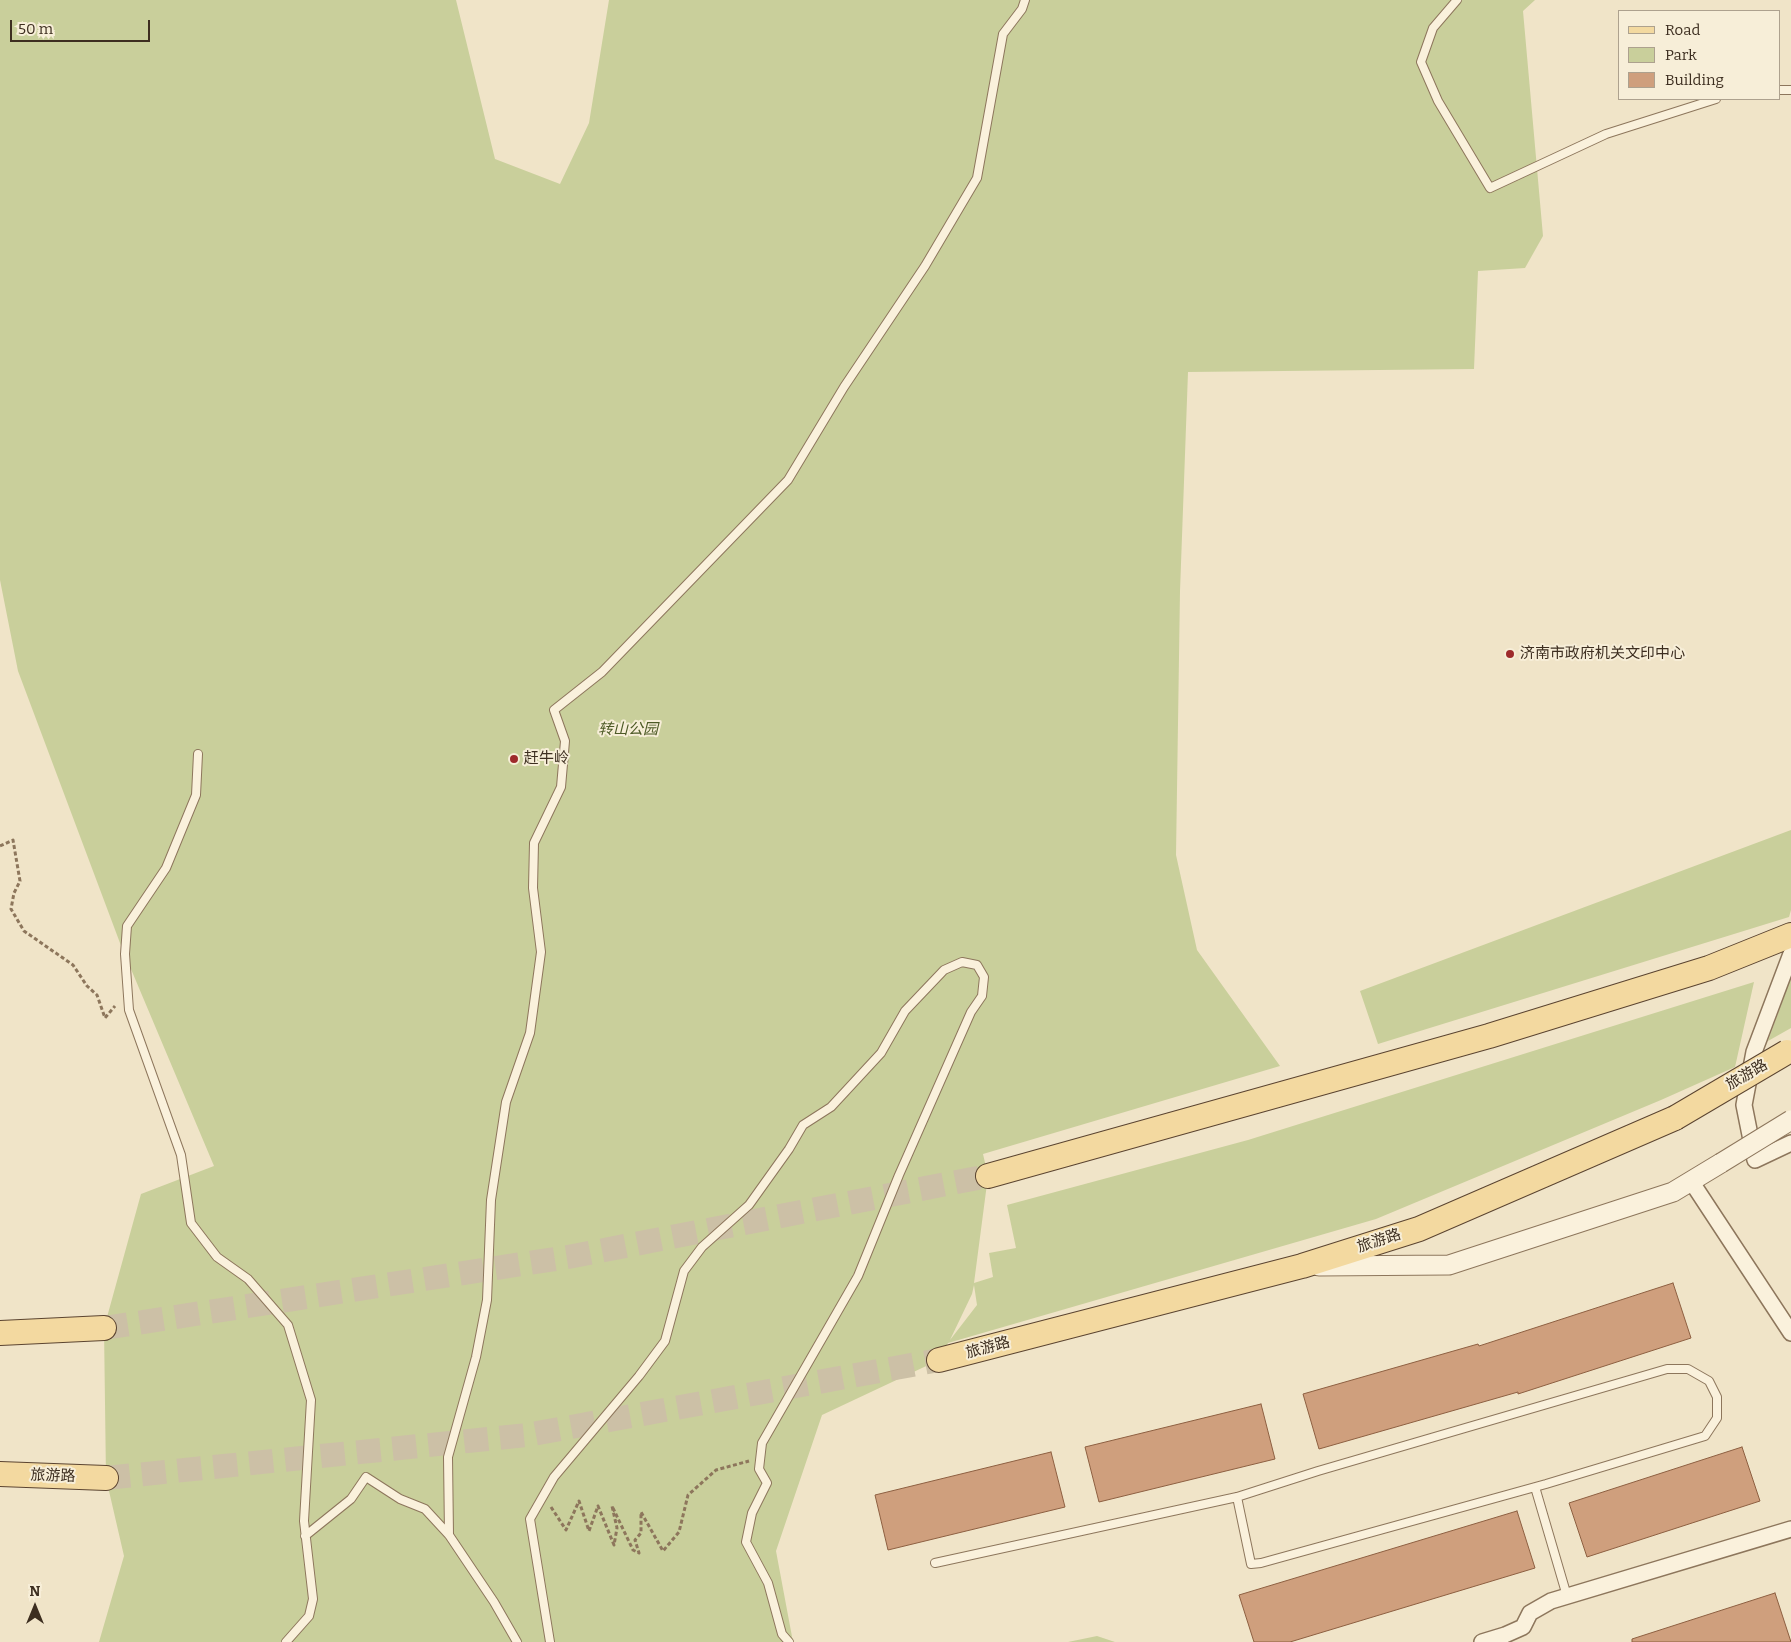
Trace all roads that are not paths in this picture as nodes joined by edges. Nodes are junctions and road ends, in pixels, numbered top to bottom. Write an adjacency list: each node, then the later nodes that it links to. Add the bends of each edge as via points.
1 (1025, 0): 22 (lane, via 1003,34 977,178 925,266 844,387 788,480 602,672 554,710 565,741 561,787 534,843 533,888 541,952 530,1033 506,1102 491,1200 487,1300 476,1357 448,1458)
2 (1457, 0): 3 (lane, via 1433,28 1422,62 1438,101 1490,188 1606,134)
3 (1713, 100)
4 (198, 754): 23 (lane, via 196,795 170,859 128,926 125,954 130,1010 181,1155 191,1223 218,1257 248,1279 288,1325 311,1400 304,1521)
5 (1791, 935): 10 (main road, via 1709,968 1489,1036)
6 (1791, 954): 9 (street, via 1754,1052 1744,1105 1755,1160)
7 (1789, 1052): 12 (main road, 旅游路, bridge, via 1675,1118 1419,1228)
8 (1791, 1120): 11 (street, bridge)
9 (1791, 1143)
10 (988, 1176)
11 (1691, 1181): 12 (street, via 1673,1192 1449,1265); 15 (street)
12 (1302, 1266): 16 (main road, 旅游路)
13 (104, 1328): 14 (main road)
14 (0, 1332)
15 (1791, 1333)
16 (939, 1360)
17 (0, 1474): 18 (main road, 旅游路)
18 (106, 1478)
19 (1535, 1487): 20 (lane, via 1251,1564); 20 (lane, via 1705,1436 1717,1418 1717,1397 1709,1381 1688,1368 1667,1368); 25 (lane)
20 (1237, 1497): 24 (lane)
21 (1791, 1529): 25 (street)
22 (449, 1535): 23 (lane, via 425,1509 400,1500 366,1477 351,1500); 27 (lane)
23 (306, 1536): 26 (lane, via 313,1599 309,1616)
24 (935, 1563)
25 (1567, 1596): 30 (street, via 1530,1613 1523,1627)
26 (286, 1642)
27 (517, 1642)
28 (550, 1642): 29 (lane, via 530,1519 554,1477 665,1340 684,1272 702,1247 749,1205 803,1125 831,1107 881,1053 905,1011 944,970 962,962 977,965 984,978 982,996 971,1012 858,1276 762,1443 759,1469 768,1483 752,1514 746,1542 768,1583 782,1634)
29 (789, 1642)
30 (1482, 1642)

